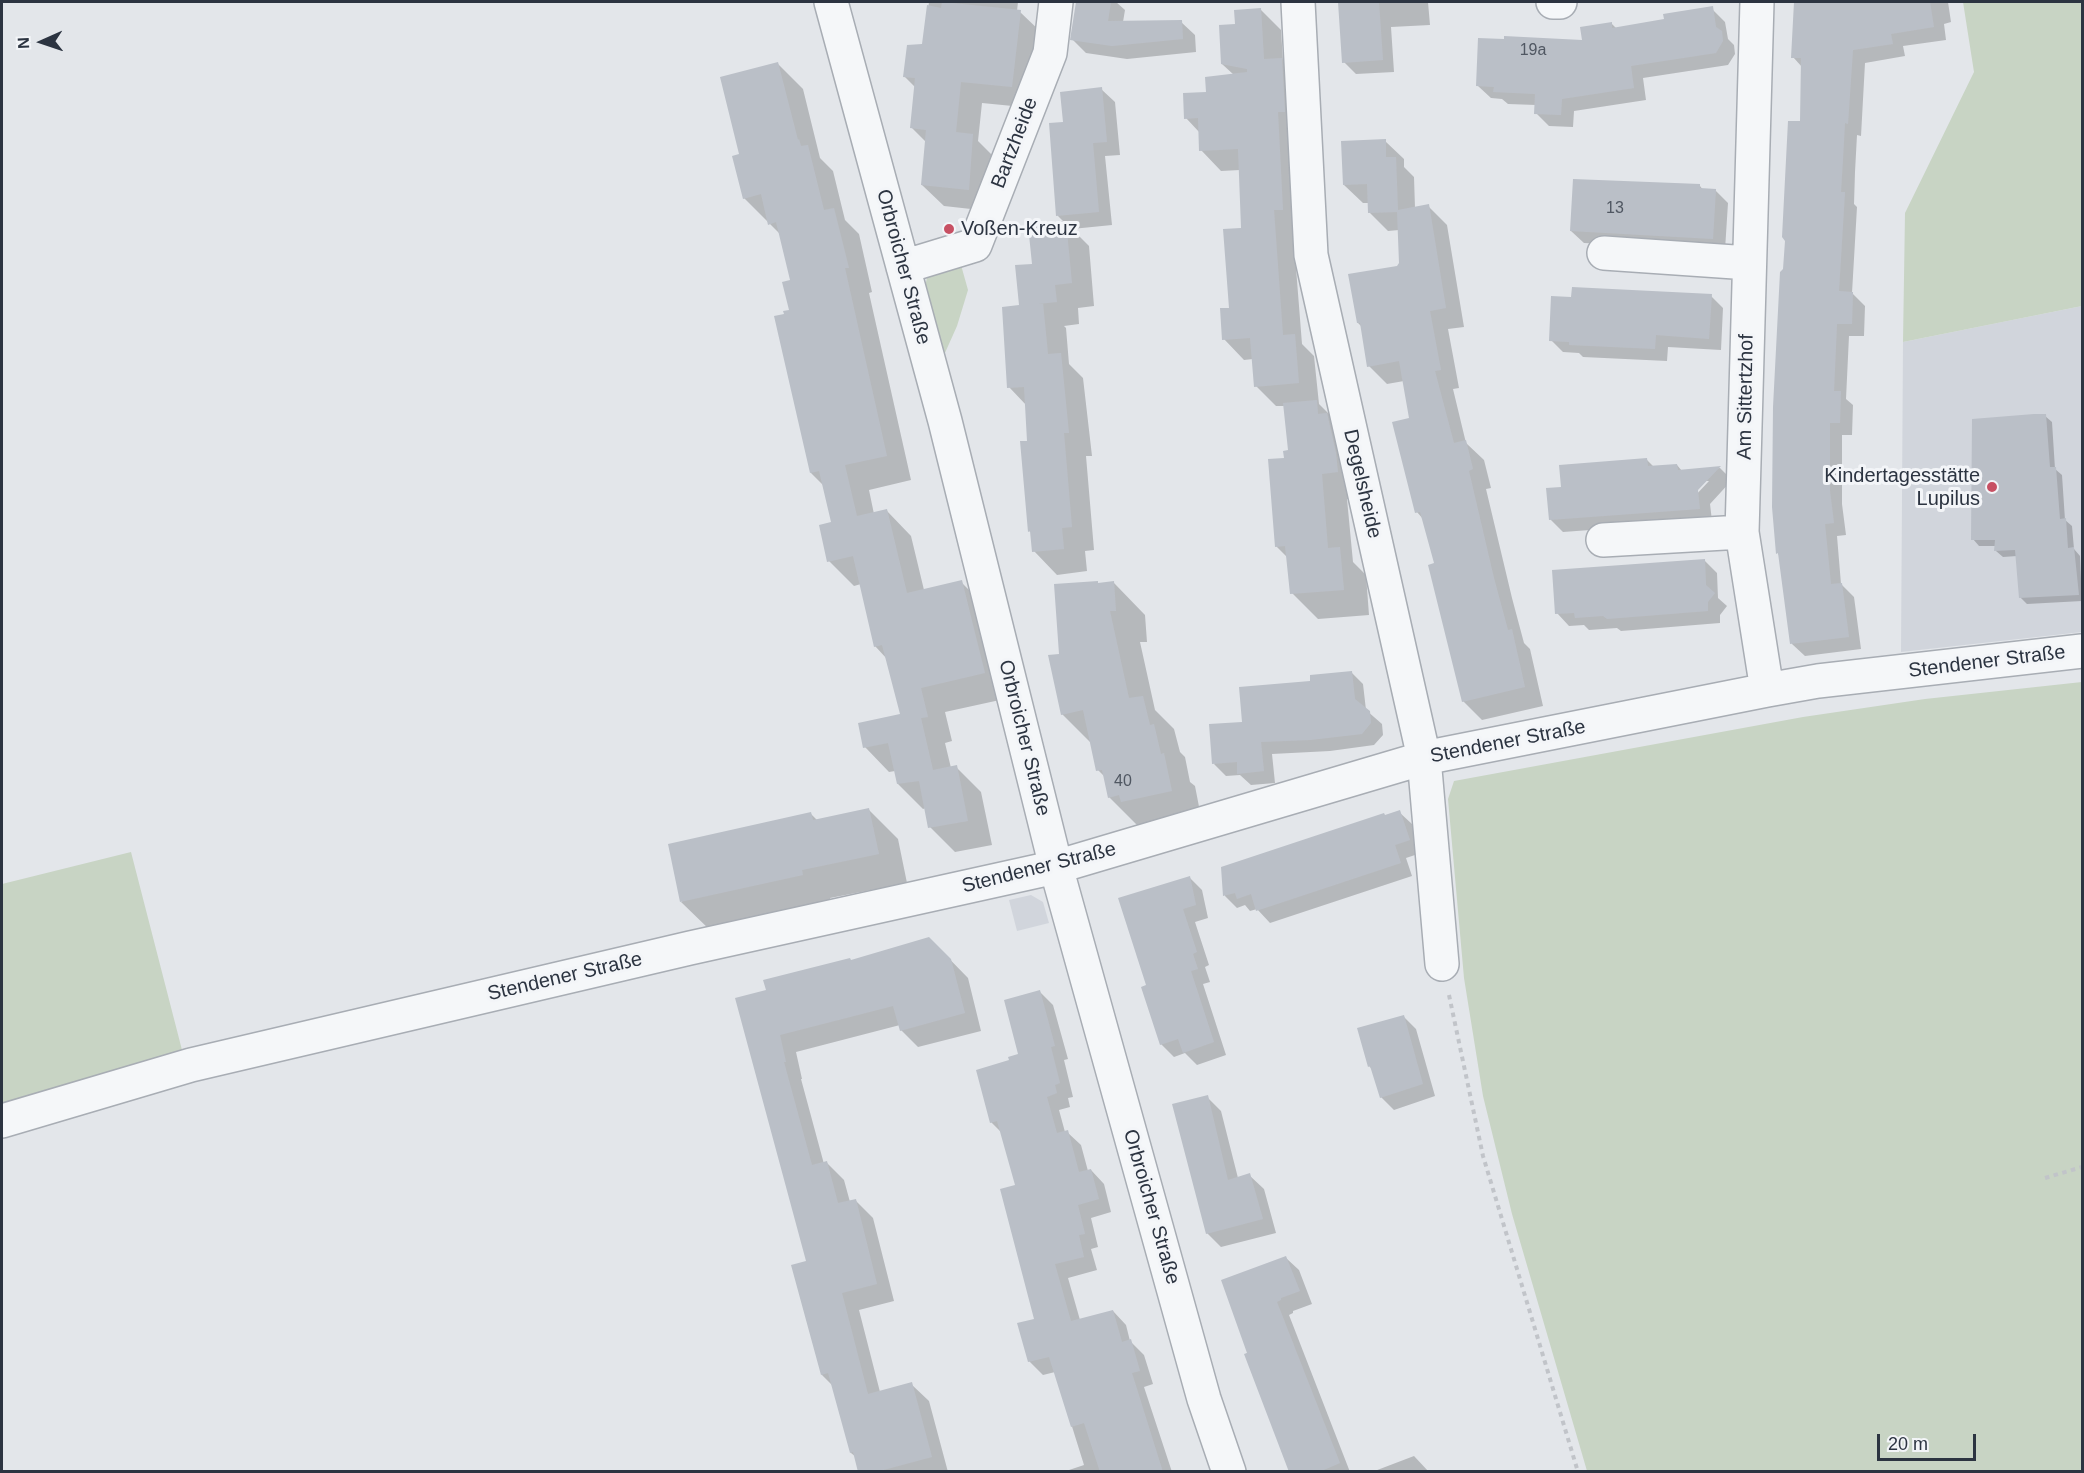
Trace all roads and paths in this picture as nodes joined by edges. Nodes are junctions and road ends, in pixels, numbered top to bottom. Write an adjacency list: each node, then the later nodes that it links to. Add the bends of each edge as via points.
1 (831, 2): 9 (street, Orbroicher Straße)
2 (1056, 2): 9 (street, Bartzheide, via 1050,52 975,245)
3 (1298, 2): 14 (street, Degelsheide, via 1311,255)
4 (1554, 2): 5 (street)
5 (1560, 2)
6 (1757, 2): 8 (street, Am Sittertzhof)
7 (1604, 253): 8 (street)
8 (1749, 263): 10 (street, Am Sittertzhof)
9 (903, 267): 15 (street, Orbroicher Straße)
10 (1742, 532): 11 (street); 13 (street, Am Sittertzhof)
11 (1603, 540)
12 (2082, 651): 13 (street, Stendener Straße)
13 (1767, 690): 14 (street, Stendener Straße)
14 (1424, 758): 15 (street, Stendener Straße); 16 (street, Degelsheide)
15 (1056, 867): 17 (street, Stendener Straße, via 191,1065); 20 (street, Orbroicher Straße, via 1204,1399)
16 (1442, 964): 21 (path, via 1483,1156)
17 (2, 1121)
18 (2082, 1167): 19 (path)
19 (2045, 1178)
20 (1229, 1472)
21 (1578, 1472)

